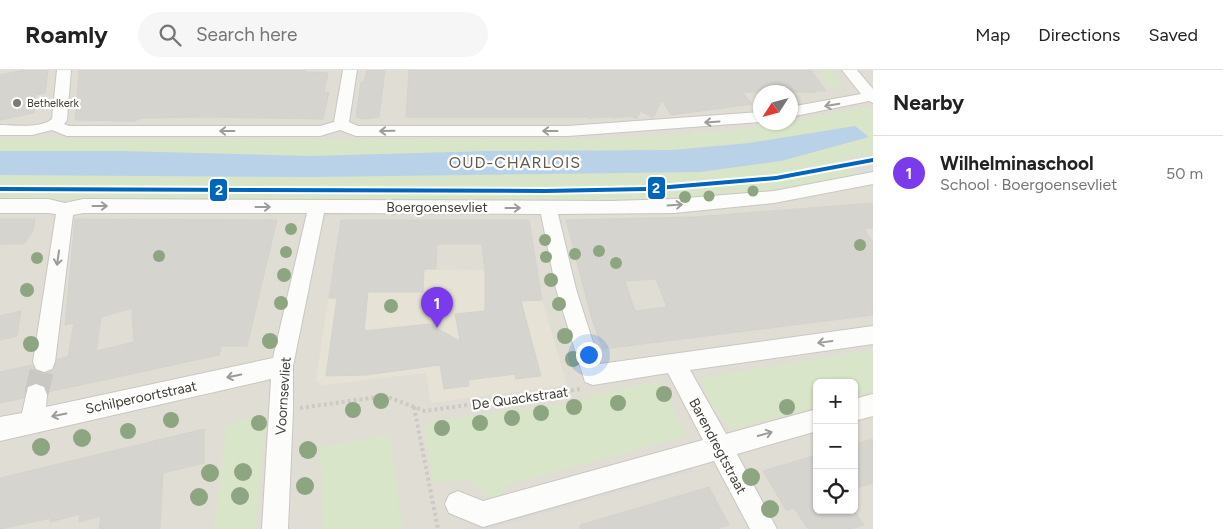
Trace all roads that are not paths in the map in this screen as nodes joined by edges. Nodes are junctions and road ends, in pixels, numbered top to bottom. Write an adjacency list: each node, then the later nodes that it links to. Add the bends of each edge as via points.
1 (64, 70): 7 (street, via 59,120)
2 (350, 70): 8 (street)
3 (849, 70): 4 (street)
4 (872, 97): 5 (street, one-way to 5)
5 (798, 111)
6 (753, 118): 8 (street, one-way to 8, via 568,131 356,131)
7 (54, 125): 8 (street, one-way to 7, via 320,131 68,130); 9 (street, via 32,130)
8 (341, 125)
9 (0, 130)
10 (873, 178): 13 (street, Boergoensevliet, one-way to 10, via 723,202 793,194)
11 (0, 206): 14 (street, Boergoensevliet, via 48,206)
12 (317, 207): 13 (street, Boergoensevliet, one-way to 13); 14 (street, Boergoensevliet, one-way to 12, via 82,206); 18 (street, Voornsevliet)
13 (548, 208): 17 (street, via 566,289 593,375)
14 (65, 210): 16 (street, one-way to 16)
15 (873, 335): 17 (street, one-way to 17)
16 (44, 362)
17 (674, 362): 25 (street, Barendregtstraat)
18 (282, 366): 22 (street, Schilperoortstraat, one-way to 22); 27 (street, Voornsevliet)
19 (36, 395): 22 (street)
20 (873, 405): 21 (street)
21 (858, 409)
22 (32, 421): 24 (street, Schilperoortstraat)
23 (813, 421): 25 (street, one-way to 23)
24 (0, 429)
25 (718, 447): 26 (street, via 483,514); 28 (street, Barendregtstraat)
26 (458, 504)
27 (275, 529)
28 (764, 529)

